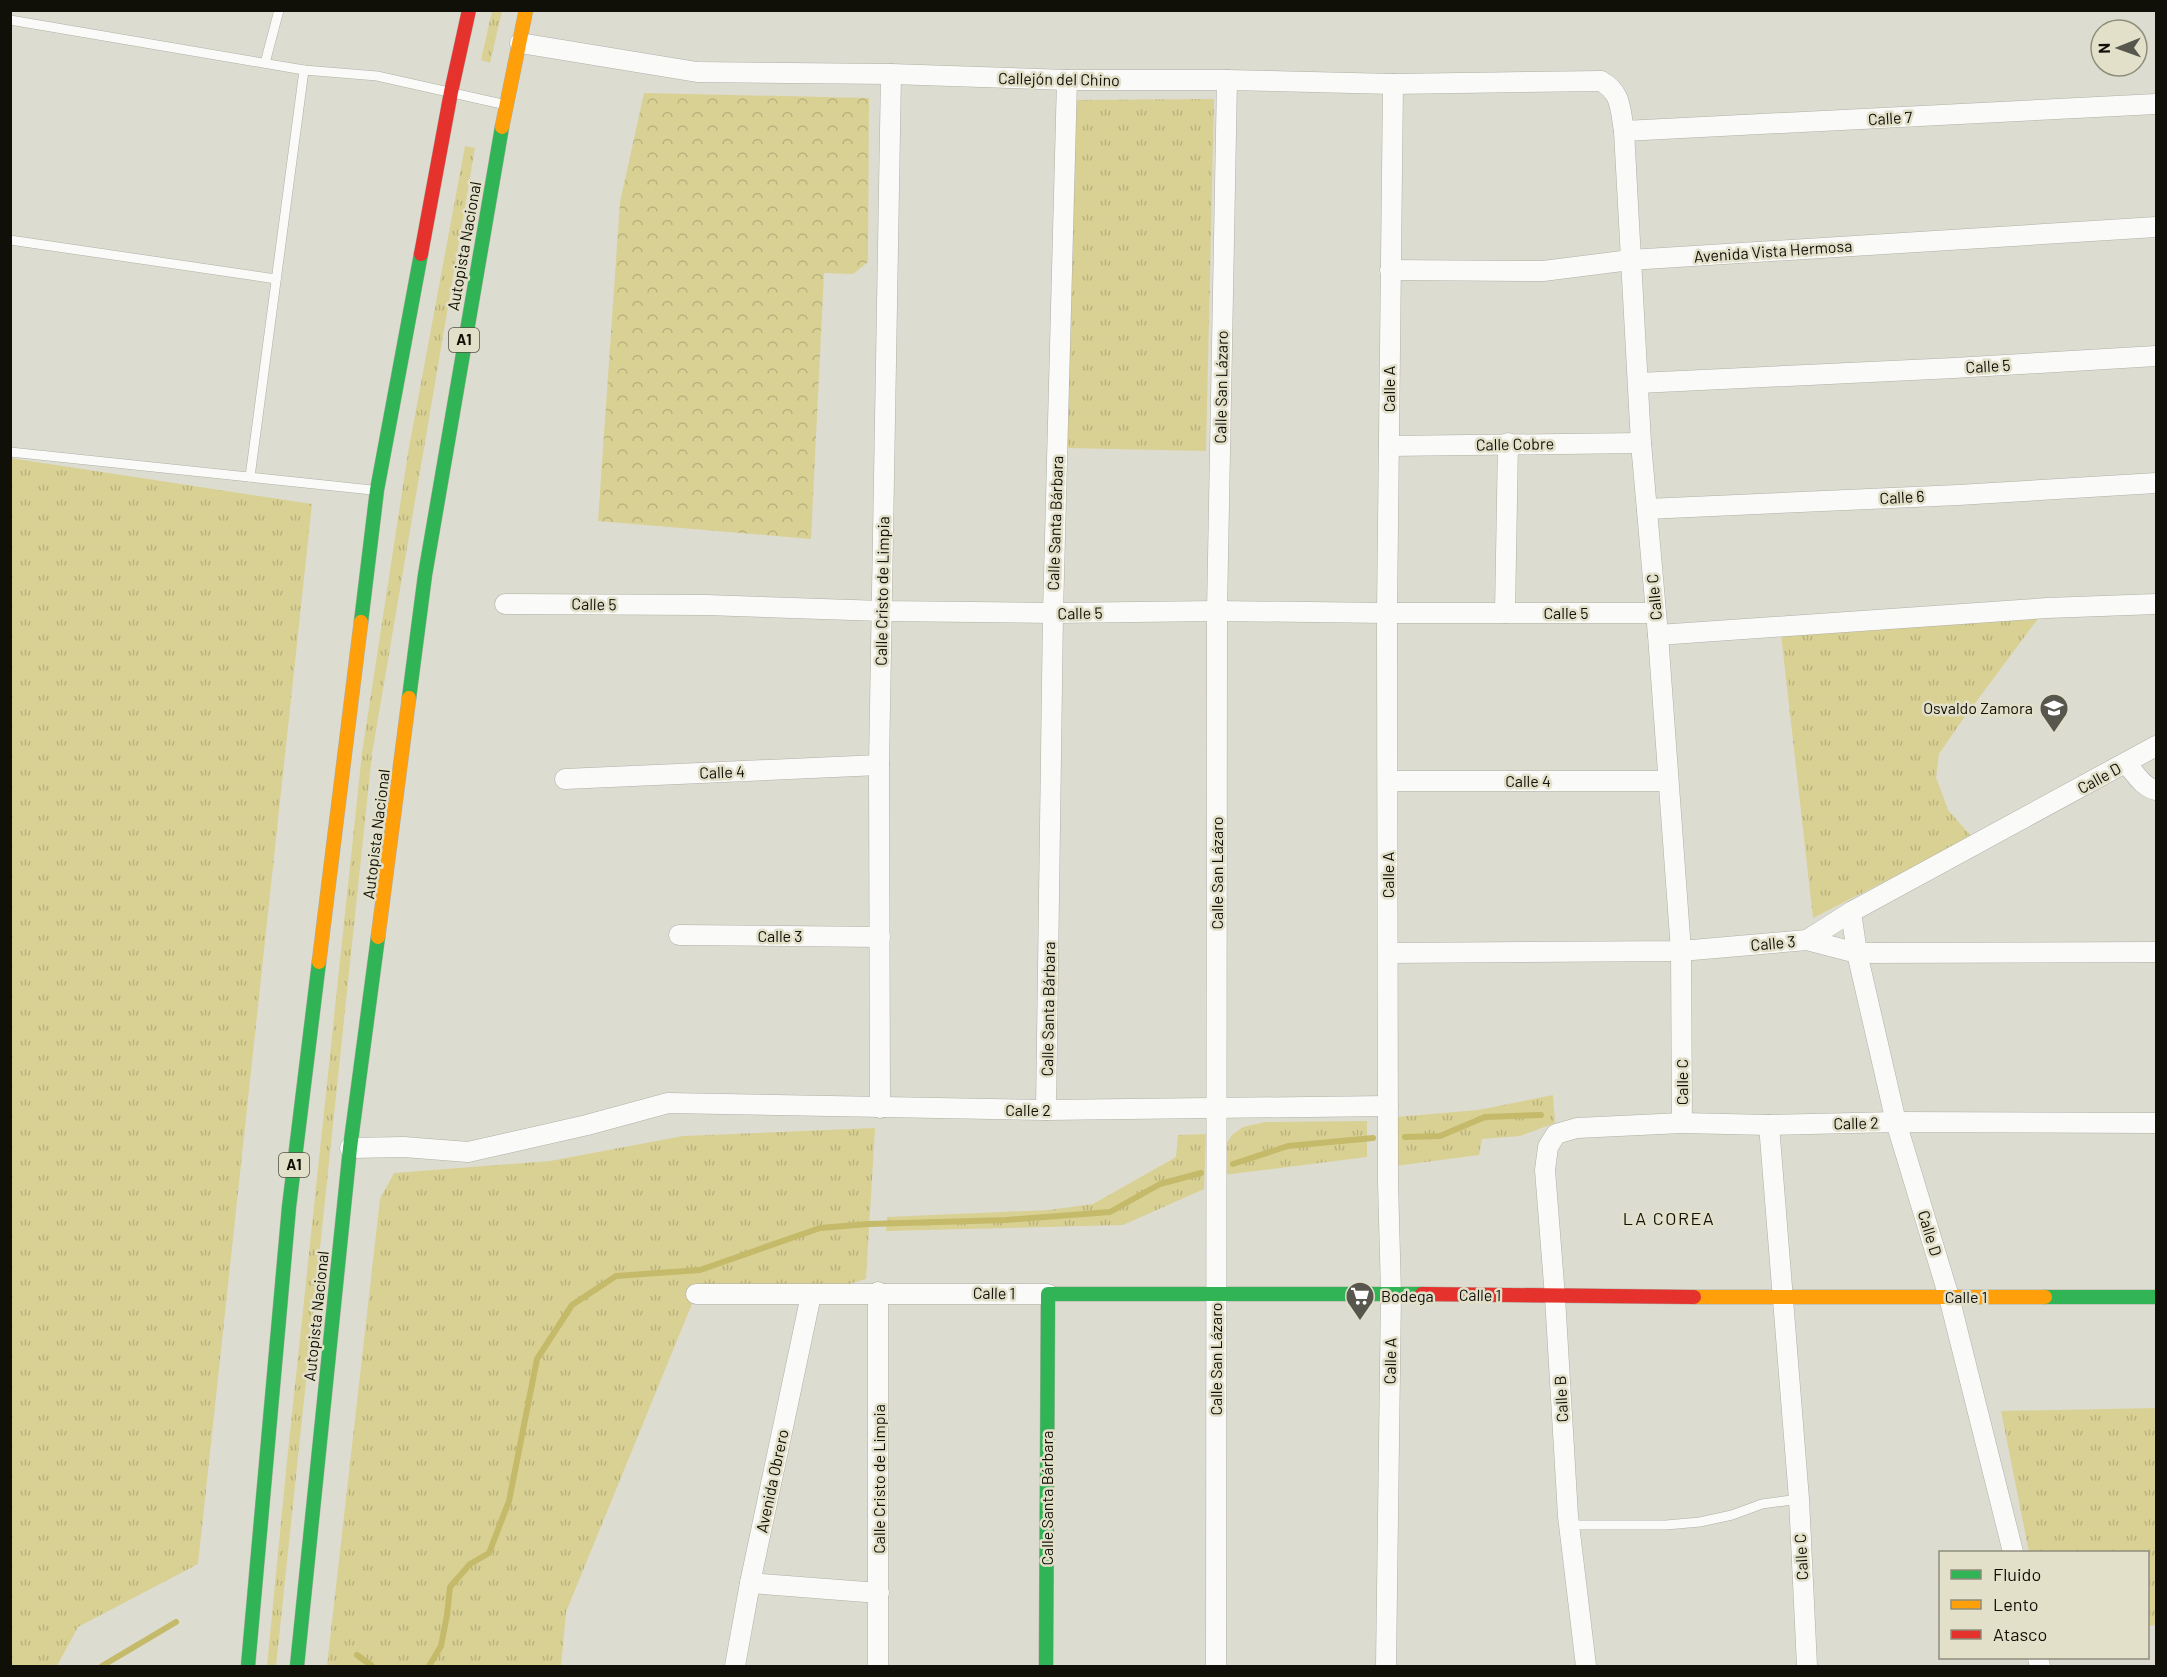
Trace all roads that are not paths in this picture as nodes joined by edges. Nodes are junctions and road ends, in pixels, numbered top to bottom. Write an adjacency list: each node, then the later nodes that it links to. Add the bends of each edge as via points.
1 (279, 10): 6 (lane)
2 (469, 10): 13 (main road, A1)
3 (526, 10): 5 (main road, Autopista Nacional / A1)
4 (10, 20): 6 (lane)
5 (520, 43): 8 (street, Callejón del Chino, via 697,72); 15 (main road, Autopista Nacional / A1)
6 (266, 63): 7 (lane)
7 (304, 70): 13 (lane, via 377,76); 21 (lane)
8 (891, 74): 9 (street, Callejón del Chino); 34 (street, Calle Cristo de Limpia)
9 (1067, 80): 10 (street, Callejón del Chino); 36 (street, Calle Santa Bárbara)
10 (1227, 80): 12 (street, Callejón del Chino); 35 (street, Calle San Lázaro)
11 (1600, 81): 12 (street, Callejón del Chino); 16 (street, Calle C, via 1611,86 1618,96)
12 (1393, 84): 20 (street, Calle A)
13 (451, 92): 15 (lane); 30 (main road, A1)
14 (2157, 104): 16 (street, Calle 7)
15 (506, 105): 65 (main road, Autopista Nacional / A1, via 425,575)
16 (1624, 131): 19 (street, Calle C)
17 (2157, 227): 19 (street, Avenida Vista Hermosa)
18 (10, 240): 21 (lane)
19 (1629, 260): 20 (street, Avenida Vista Hermosa, via 1543,271); 23 (street, Calle C)
20 (1390, 270): 26 (street, Calle A)
21 (276, 279): 28 (lane)
22 (2157, 356): 23 (street, Calle 5)
23 (1639, 383): 25 (street, Calle C)
24 (1508, 443): 25 (street, Calle Cobre); 26 (street, Calle Cobre); 38 (street)
25 (1641, 443): 31 (street, Calle C)
26 (1389, 446): 37 (street, Calle A)
27 (10, 452): 28 (lane)
28 (250, 477): 30 (lane)
29 (2157, 483): 31 (street, Calle 6)
30 (377, 490): 81 (main road, A1, via 289,1207)
31 (1647, 509): 39 (street, Calle C)
32 (505, 604): 34 (street, Calle 5)
33 (2157, 604): 40 (street)
34 (882, 611): 36 (street, Calle 5); 43 (street, Calle Cristo de Limpia)
35 (1217, 611): 36 (street, Calle 5); 37 (street, Calle 5); 58 (street, Calle San Lázaro)
36 (1053, 613): 59 (street, Calle Santa Bárbara)
37 (1387, 613): 38 (street, Calle 5); 45 (street, Calle A)
38 (1505, 613): 39 (street, Calle 5)
39 (1655, 613): 40 (street, Calle C)
40 (1658, 635): 46 (street, Calle C)
41 (2157, 746): 42 (street, Calle D)
42 (2126, 763): 47 (street, via 2142,783); 48 (street, Calle D)
43 (879, 765): 44 (street, Calle 4); 50 (street, Calle Cristo de Limpia)
44 (565, 779)
45 (1388, 781): 46 (street, Calle 4); 55 (street, Calle A)
46 (1668, 781): 52 (street, Calle C)
47 (2157, 790)
48 (1851, 912): 51 (street, Calle D); 53 (street, Calle D)
49 (680, 935): 50 (street, Calle 3)
50 (880, 937): 57 (street, Calle Cristo de Limpia)
51 (1807, 940): 52 (street, Calle 3); 53 (street, Calle 3)
52 (1681, 951): 55 (street, Calle 3); 61 (street, Calle C)
53 (1857, 952): 54 (street, Calle 3); 60 (street, Calle D)
54 (2157, 952)
55 (1388, 953): 56 (street, Calle A)
56 (1388, 1106): 58 (street, Calle 2); 68 (street, Calle A)
57 (880, 1108): 59 (street, Calle 2); 65 (street, Calle 2, via 668,1103 468,1152)
58 (1217, 1108): 59 (street, Calle 2); 71 (street, Calle San Lázaro)
59 (1046, 1110)
60 (1896, 1122): 62 (street, Calle 2); 63 (street, Calle 2); 74 (street, Calle D)
61 (1682, 1123): 63 (street, Calle 2); 64 (street, Calle 2, via 1577,1128)
62 (2157, 1123)
63 (1769, 1125): 72 (street, Calle C)
64 (1556, 1134): 73 (street, Calle B, via 1548,1147 1545,1170)
65 (350, 1148): 82 (main road, Autopista Nacional / A1)
66 (878, 1292): 69 (street, Calle 1); 70 (street, Calle 1); 80 (street, Calle Cristo de Limpia)
67 (696, 1293): 70 (street, Calle 1)
68 (1391, 1293): 71 (main road, Calle 1); 73 (main road, Calle 1); 87 (street, Calle A)
69 (1048, 1294): 71 (main road, Calle 1); 85 (main road, Calle Santa Bárbara)
70 (811, 1295): 79 (street, Avenida Obrero)
71 (1215, 1295): 86 (street, Calle San Lázaro)
72 (1783, 1296): 73 (main road, Calle 1); 74 (main road, Calle 1); 76 (street, Calle C)
73 (1556, 1297): 77 (street, Calle B)
74 (1949, 1297): 75 (main road, Calle 1); 78 (street, Calle D)
75 (2157, 1297)
76 (1799, 1499): 77 (lane, via 1666,1526); 89 (street, Calle C)
77 (1569, 1524): 88 (street, Calle B)
78 (2013, 1551)
79 (750, 1583): 80 (street); 83 (street, Avenida Obrero)
80 (879, 1593): 84 (street, Calle Cristo de Limpia)
81 (248, 1666)
82 (297, 1666)
83 (735, 1666)
84 (878, 1666)
85 (1046, 1666)
86 (1216, 1666)
87 (1386, 1666)
88 (1586, 1666)
89 (1807, 1666)

